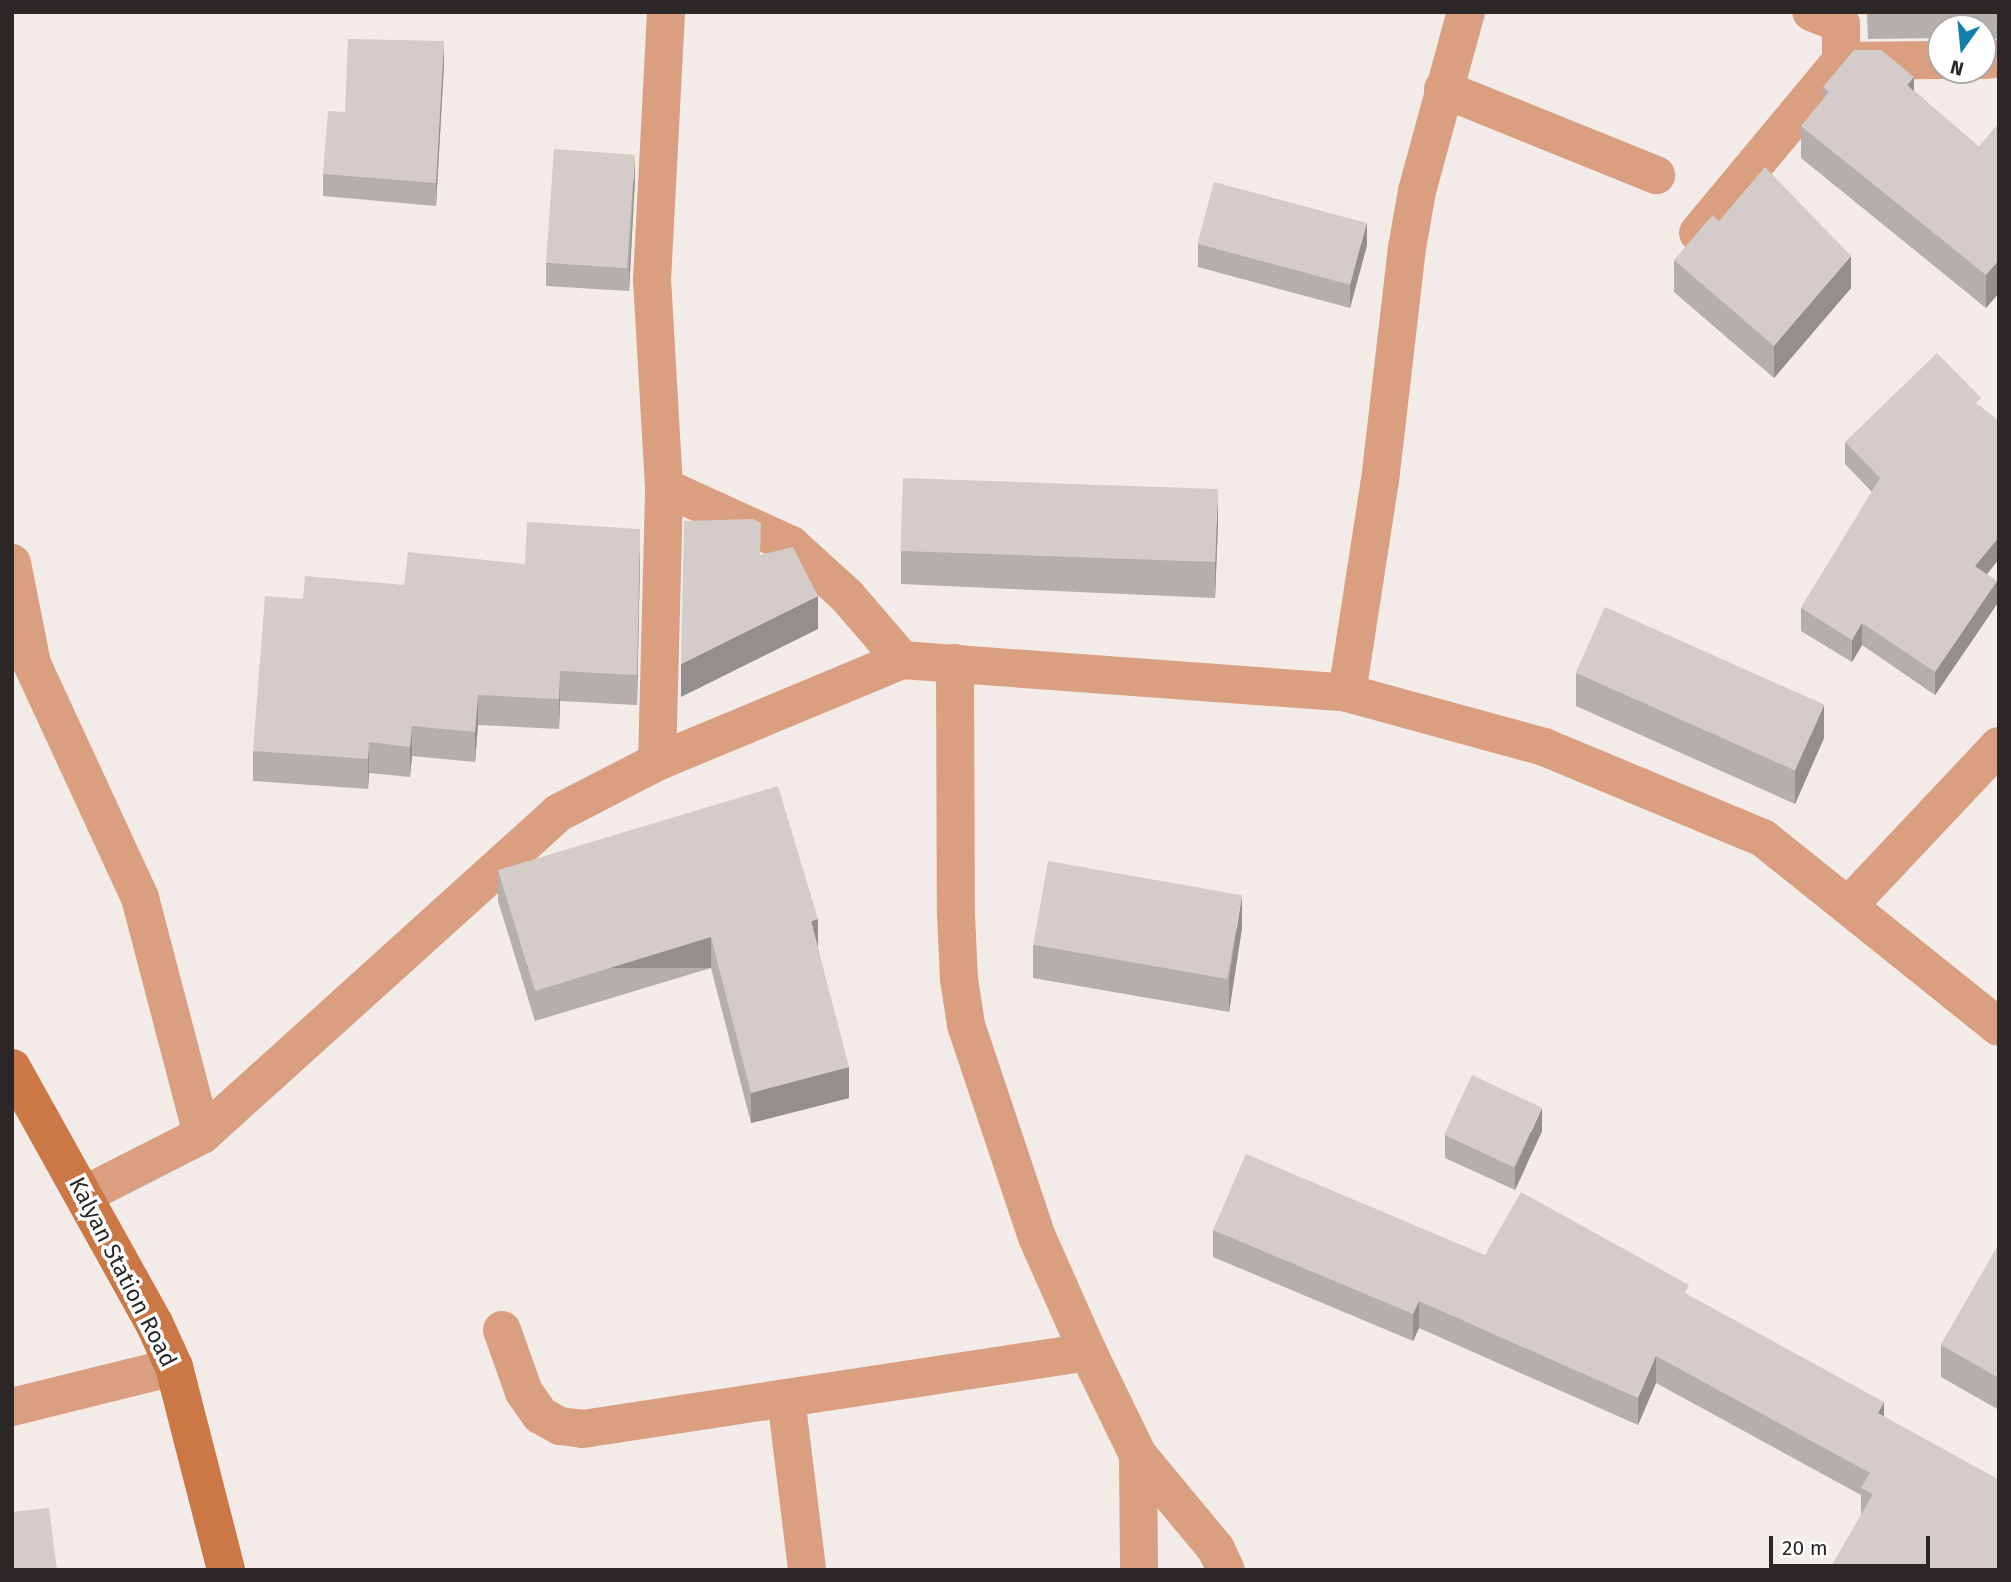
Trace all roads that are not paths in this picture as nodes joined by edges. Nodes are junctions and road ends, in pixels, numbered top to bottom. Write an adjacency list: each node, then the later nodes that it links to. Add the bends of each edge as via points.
1 (666, 12): 8 (street, via 652,280)
2 (1466, 12): 5 (street)
3 (1833, 27): 4 (street); 7 (street)
4 (1927, 56)
5 (1443, 89): 6 (street); 12 (street, via 1407,248 1380,481)
6 (1656, 175)
7 (1698, 233)
8 (664, 487): 10 (street, via 791,545 847,596); 14 (street)
9 (12, 563): 18 (street, via 33,663 140,898)
10 (902, 660): 11 (street); 14 (street)
11 (955, 663): 12 (street); 21 (street, via 956,914 966,1025 1037,1237)
12 (1347, 693): 15 (street, via 1544,747 1763,838)
13 (1999, 746): 15 (street)
14 (657, 762): 18 (street, via 558,813)
15 (1848, 906): 16 (street)
16 (1999, 1027)
17 (12, 1068): 19 (street, Kalyan Station Road)
18 (202, 1135): 19 (street)
19 (84, 1195): 22 (street, Kalyan Station Road)
20 (502, 1330): 23 (street, via 523,1392 540,1415 560,1426 583,1429)
21 (1088, 1352): 23 (street); 25 (street)
22 (174, 1367): 24 (street); 26 (street, Kalyan Station Road)
23 (786, 1398): 27 (street)
24 (12, 1407)
25 (1138, 1455): 28 (street); 29 (street, via 1216,1549)
26 (226, 1570)
27 (807, 1570)
28 (1139, 1570)
29 (1226, 1570)

